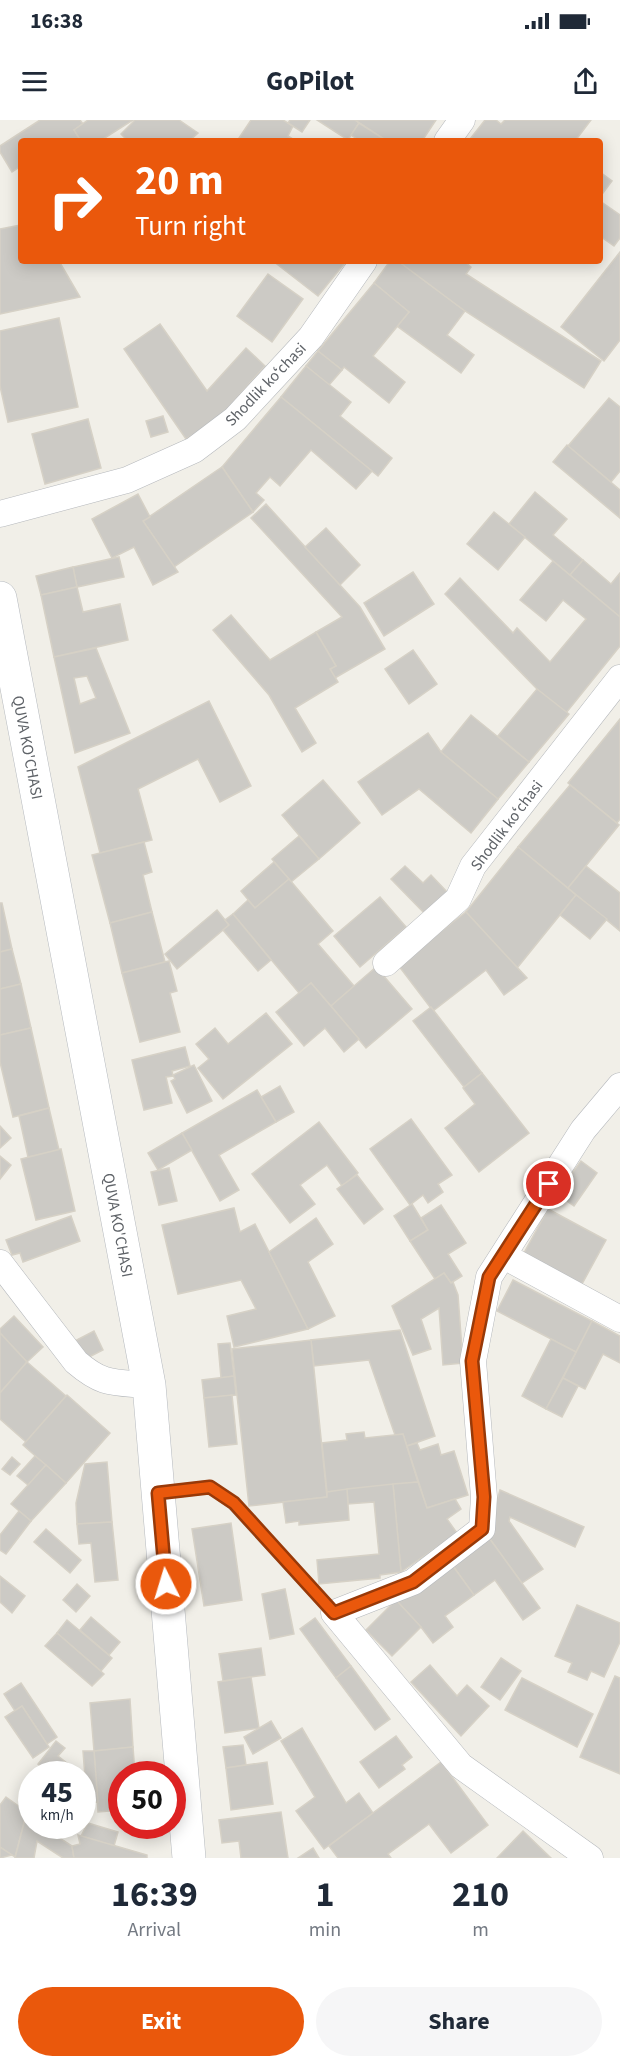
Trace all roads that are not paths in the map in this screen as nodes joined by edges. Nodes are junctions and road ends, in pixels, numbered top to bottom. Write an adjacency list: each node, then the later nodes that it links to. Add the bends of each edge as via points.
1 (462, 120): 2 (street)
2 (449, 138)
3 (362, 264): 4 (street, Shodlik koʻchasi, via 310,337 235,419 194,450 127,480)
4 (0, 514)
5 (0, 598): 12 (main road, QUVA KO'CHASI)
6 (620, 678): 7 (street, Shodlik koʻchasi, via 472,867 458,899)
7 (386, 963)
8 (620, 1086): 9 (street, via 583,1130)
9 (504, 1256): 11 (street); 14 (street, via 489,1277 472,1361 484,1497 482,1529 413,1582)
10 (0, 1263): 12 (street, via 76,1362 90,1374 103,1381)
11 (620, 1319)
12 (149, 1385): 13 (main road, QUVA KO'CHASI)
13 (158, 1493): 14 (lane, via 210,1487 234,1503); 15 (main road, QUVA KO'CHASI)
14 (334, 1613): 16 (street, via 461,1766)
15 (189, 1858)
16 (590, 1858)

